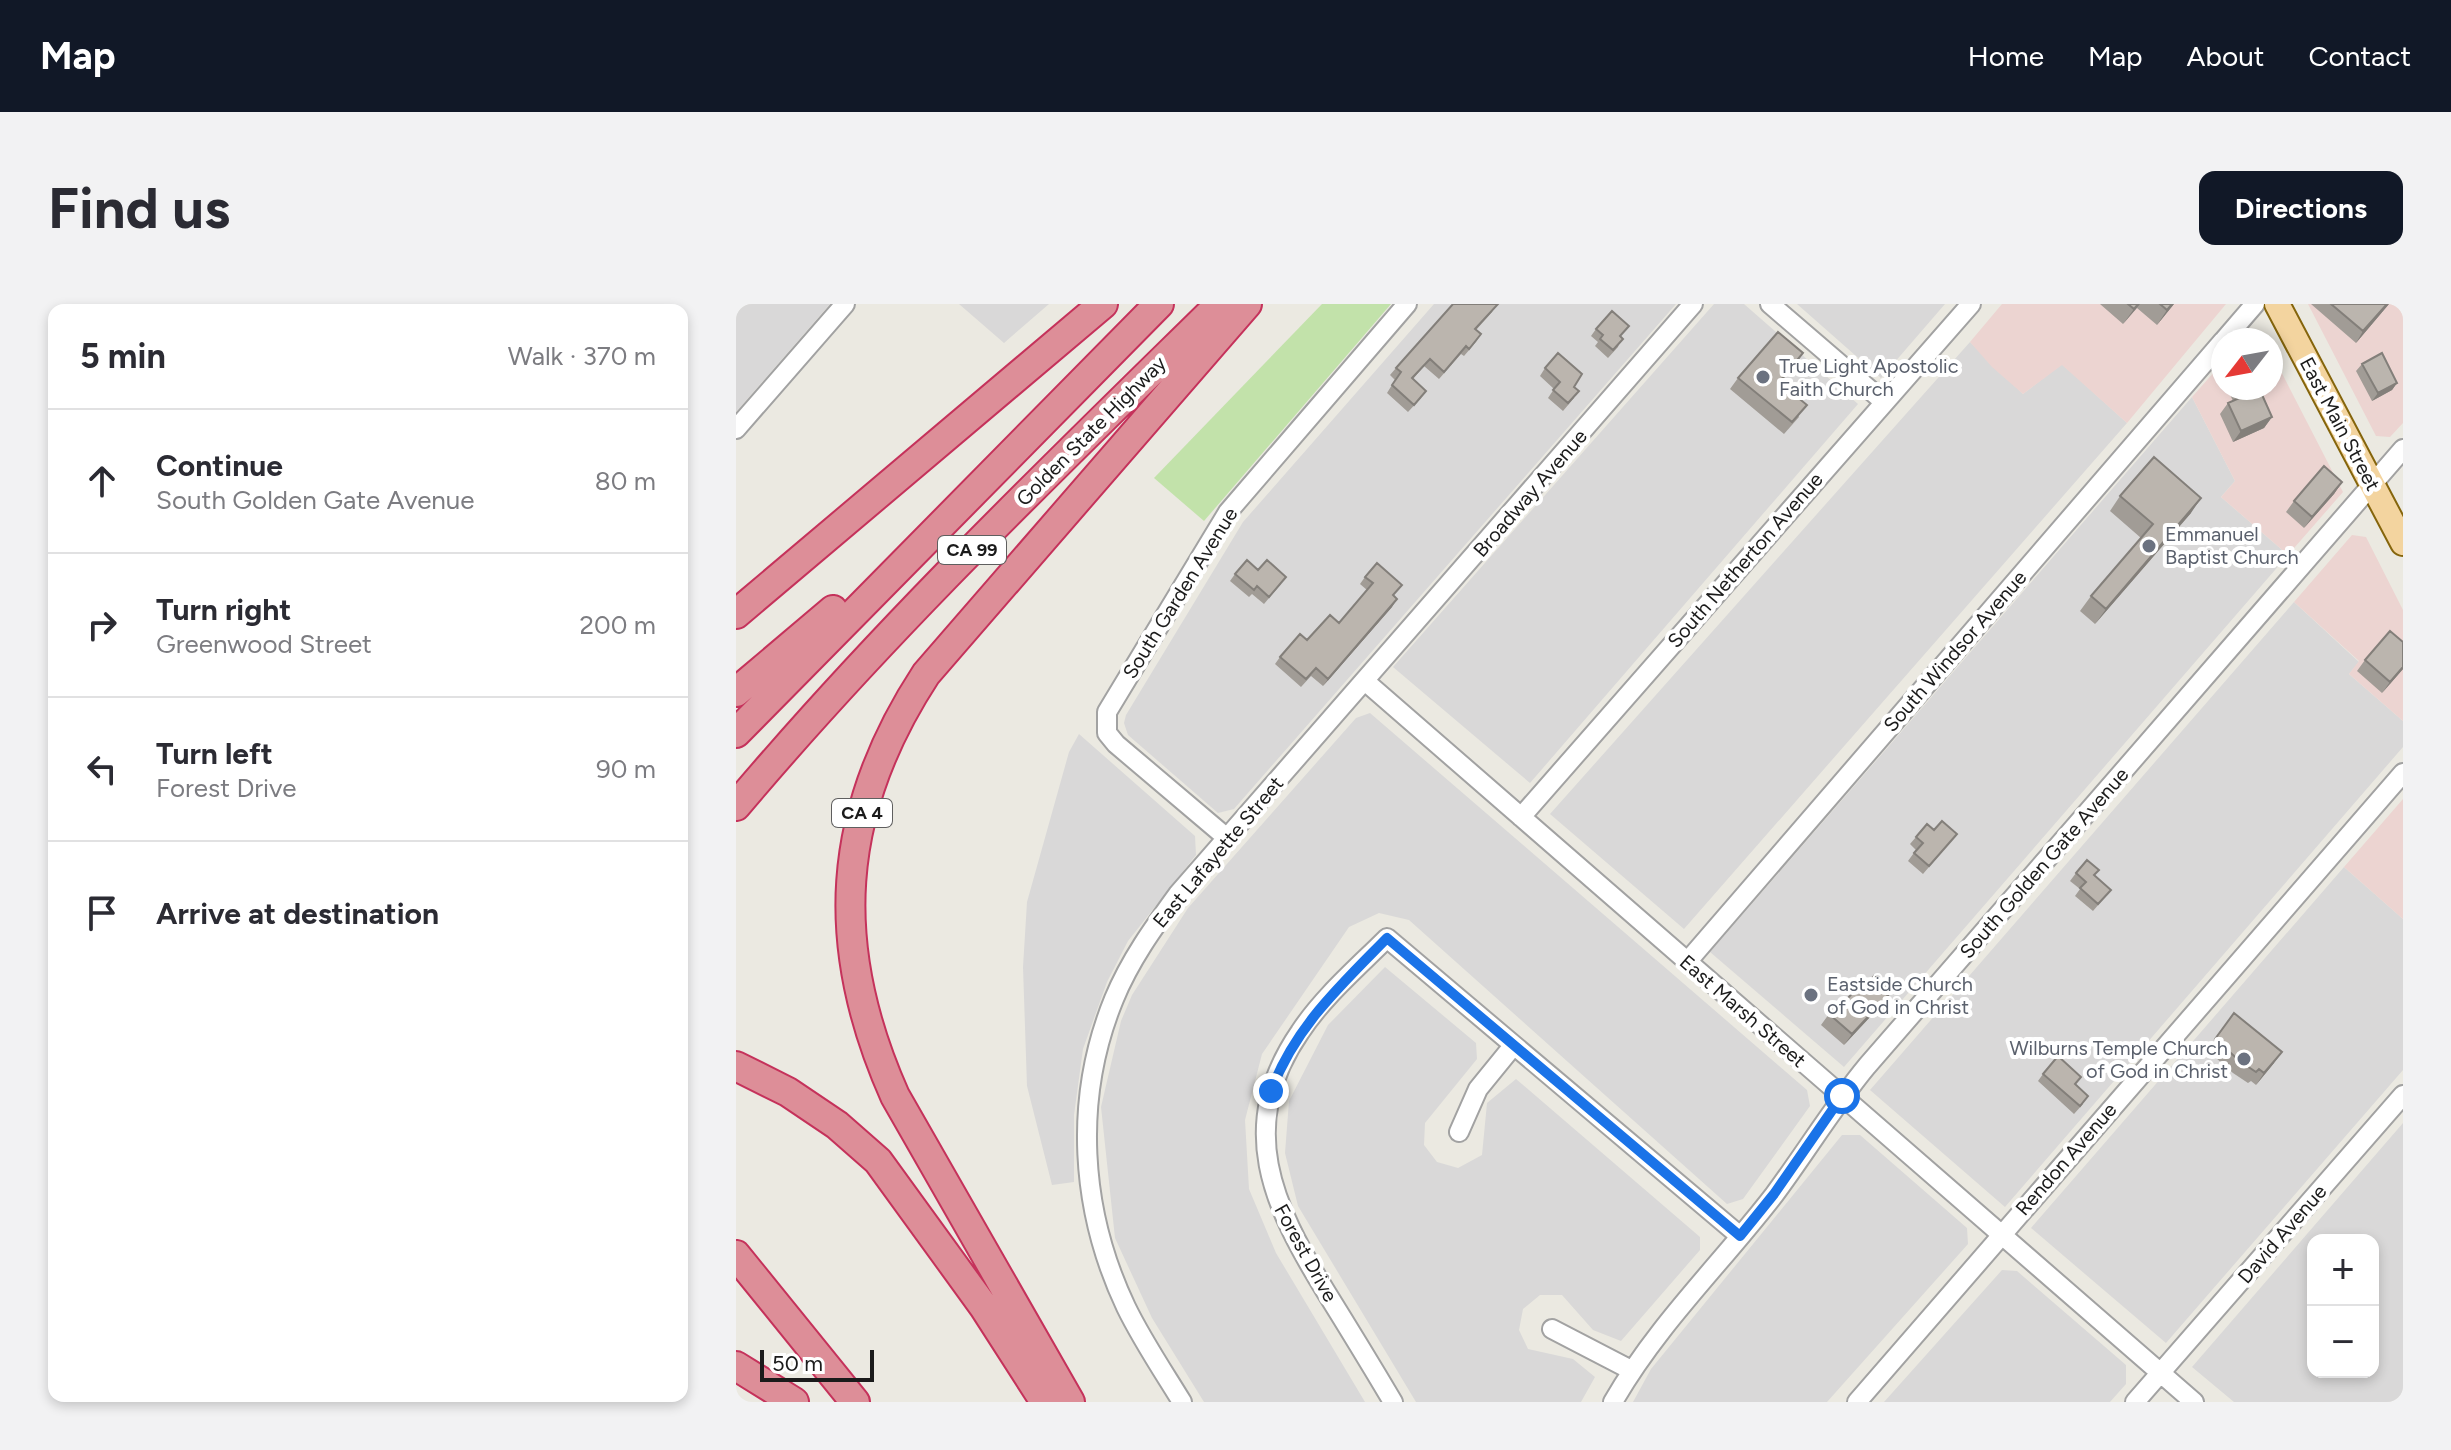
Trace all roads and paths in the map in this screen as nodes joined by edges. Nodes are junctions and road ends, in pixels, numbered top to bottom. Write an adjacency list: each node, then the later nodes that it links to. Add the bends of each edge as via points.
1 (845, 304): 15 (street)
2 (1103, 304): 20 (highway)
3 (1159, 304): 19 (highway, Golden State Highway / CA 99)
4 (1220, 304): 25 (highway, Golden State Highway / CA 99, via 909,614)
5 (1247, 304): 44 (highway, CA 4, via 926,674 876,767 858,838 851,936 859,1001 872,1045 895,1096)
6 (1407, 304): 27 (street, South Garden Avenue, via 1228,512 1107,712 1107,733 1116,744)
7 (1693, 304): 21 (street, Broadway Avenue)
8 (1770, 304): 14 (street)
9 (1971, 304): 14 (street, South Netherton Avenue)
10 (2255, 304): 12 (street, South Windsor Avenue)
11 (2277, 304): 17 (main road, East Main Street)
12 (2234, 328)
13 (2211, 354): 28 (street, South Windsor Avenue)
14 (1883, 401): 26 (street, South Netherton Avenue)
15 (736, 429)
16 (2403, 449): 17 (street, South Golden Gate Avenue)
17 (2373, 485): 18 (main road, East Main Street); 32 (street, South Golden Gate Avenue)
18 (2403, 543)
19 (872, 592): 22 (highway, via 851,594); 23 (highway, Golden State Highway / CA 99)
20 (736, 614)
21 (1366, 682): 26 (street, East Marsh Street); 27 (street, East Lafayette Street)
22 (736, 692)
23 (736, 733)
24 (2403, 773): 34 (street, Rendon Avenue)
25 (736, 806)
26 (1521, 817): 28 (street, East Marsh Street)
27 (1227, 838): 45 (street, East Lafayette Street, via 1142,944 1114,998 1096,1058 1087,1120 1092,1206 1106,1259 1127,1308)
28 (1687, 962): 32 (street, East Marsh Street)
29 (1513, 1046): 33 (street, via 1478,1089); 35 (street); 46 (street, Forest Drive, via 1387,938 1312,1014 1271,1091 1265,1134 1271,1184 1290,1233)
30 (736, 1066): 43 (highway, via 788,1092 878,1161 930,1229)
31 (2403, 1095): 40 (street, David Avenue)
32 (1842, 1096): 34 (street, East Marsh Street); 35 (street, South Golden Gate Avenue)
33 (1459, 1132)
34 (2000, 1234): 40 (street, East Marsh Street); 48 (street, Rendon Avenue)
35 (1740, 1236): 39 (street, South Golden Gate Avenue)
36 (736, 1255): 42 (highway)
37 (1552, 1329): 39 (street)
38 (736, 1366): 41 (highway)
39 (1631, 1370): 47 (street, South Golden Gate Avenue)
40 (2160, 1373): 49 (street, David Avenue); 50 (street, East Marsh Street)
41 (794, 1402)
42 (855, 1402)
43 (1045, 1402)
44 (1070, 1402)
45 (1182, 1402)
46 (1393, 1402)
47 (1613, 1402)
48 (1857, 1402)
49 (2135, 1402)
50 (2194, 1402)

